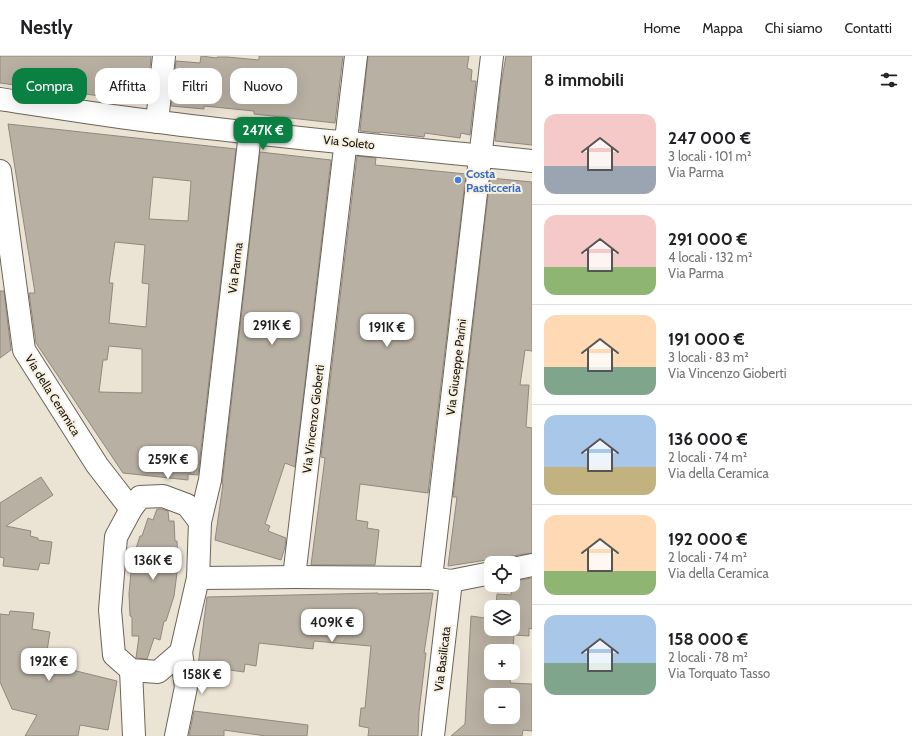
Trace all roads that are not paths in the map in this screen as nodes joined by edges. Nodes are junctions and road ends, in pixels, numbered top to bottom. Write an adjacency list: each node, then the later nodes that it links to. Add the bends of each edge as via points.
1 (164, 56): 5 (street)
2 (356, 56): 7 (street, Via Vincenzo Gioberti)
3 (492, 56): 8 (street, Via Giuseppe Parini)
4 (0, 99): 5 (street, Via Soleto)
5 (157, 122): 6 (street, Via Soleto)
6 (250, 133): 7 (street, Via Soleto); 13 (street, Via Parma, via 210,480)
7 (346, 142): 8 (street, Via Soleto); 17 (street, Via Vincenzo Gioberti)
8 (481, 156): 9 (street, Via Soleto); 19 (street, Via Giuseppe Parini)
9 (532, 161)
10 (0, 171): 11 (street, Via della Ceramica)
11 (7, 277): 12 (street, Via della Ceramica, via 24,350 97,465)
12 (131, 509): 13 (street, via 140,497 163,496 187,505); 21 (street, via 116,537 110,610 114,655)
13 (200, 522): 18 (street, Via Parma)
14 (532, 565): 15 (street)
15 (520, 568)
16 (484, 574): 19 (street)
17 (294, 577): 18 (street); 19 (street)
18 (198, 578): 20 (street, Via Parma)
19 (441, 580): 24 (street, Via Basilicata)
20 (181, 652): 21 (street, via 158,672); 23 (street, via 186,688)
21 (131, 670): 22 (street)
22 (134, 736)
23 (176, 736)
24 (433, 736)

